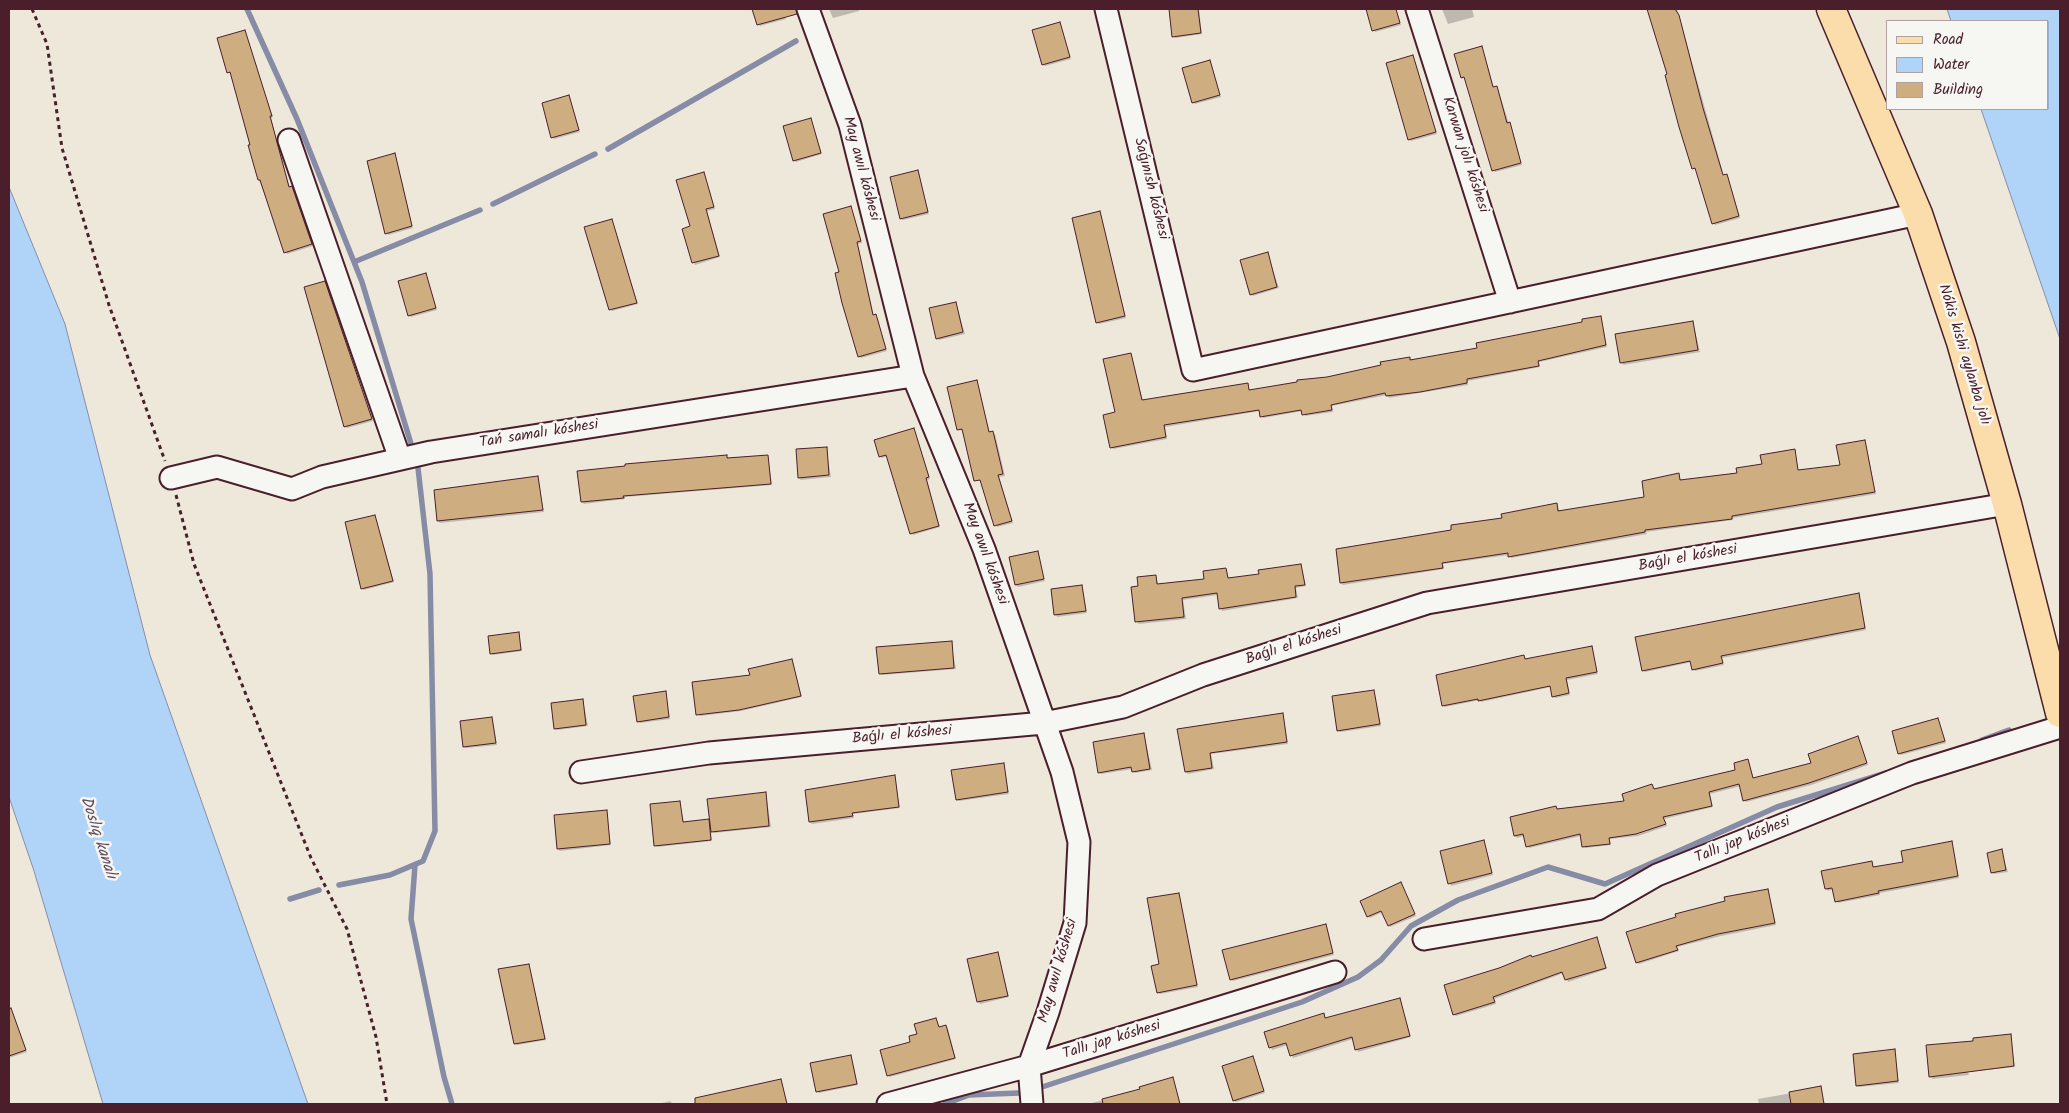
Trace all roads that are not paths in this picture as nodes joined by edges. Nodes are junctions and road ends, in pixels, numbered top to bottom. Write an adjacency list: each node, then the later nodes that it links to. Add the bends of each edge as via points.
1 (808, 9): 8 (street, May awıl kóshesi, via 850,125)
2 (1106, 9): 7 (street, Saǵınısh kóshesi, via 1193,370)
3 (1417, 9): 7 (street, Karwan jolı kóshesi)
4 (1831, 9): 6 (main road, Nókis kishi aylanba jolı)
5 (289, 140): 9 (street)
6 (1918, 214): 7 (street); 11 (main road, Nókis kishi aylanba jolı, via 1961,342)
7 (1510, 302)
8 (913, 376): 9 (street, Tań samalı kóshesi); 13 (street, May awıl kóshesi, via 984,549)
9 (400, 459): 10 (street, Tań samalı kóshesi, via 322,477 292,489 217,468)
10 (171, 478)
11 (2007, 504): 12 (main road, Nókis kishi aylanba jolı); 13 (street, Baǵlı el kóshesi, via 1427,603 1203,675 1123,706)
12 (2060, 713)
13 (1044, 723): 15 (street, Baǵlı el kóshesi, via 709,753); 18 (street, May awıl kóshesi, via 1062,772 1079,842 1075,923)
14 (2060, 727): 16 (street, Tallı jap kóshesi, via 1912,773 1657,875 1598,909)
15 (581, 772)
16 (1424, 939)
17 (1334, 972): 18 (street, Tallı jap kóshesi)
18 (1028, 1066): 19 (street, Tallı jap kóshesi); 20 (street, May awıl kóshesi)
19 (888, 1104)
20 (1032, 1104)

